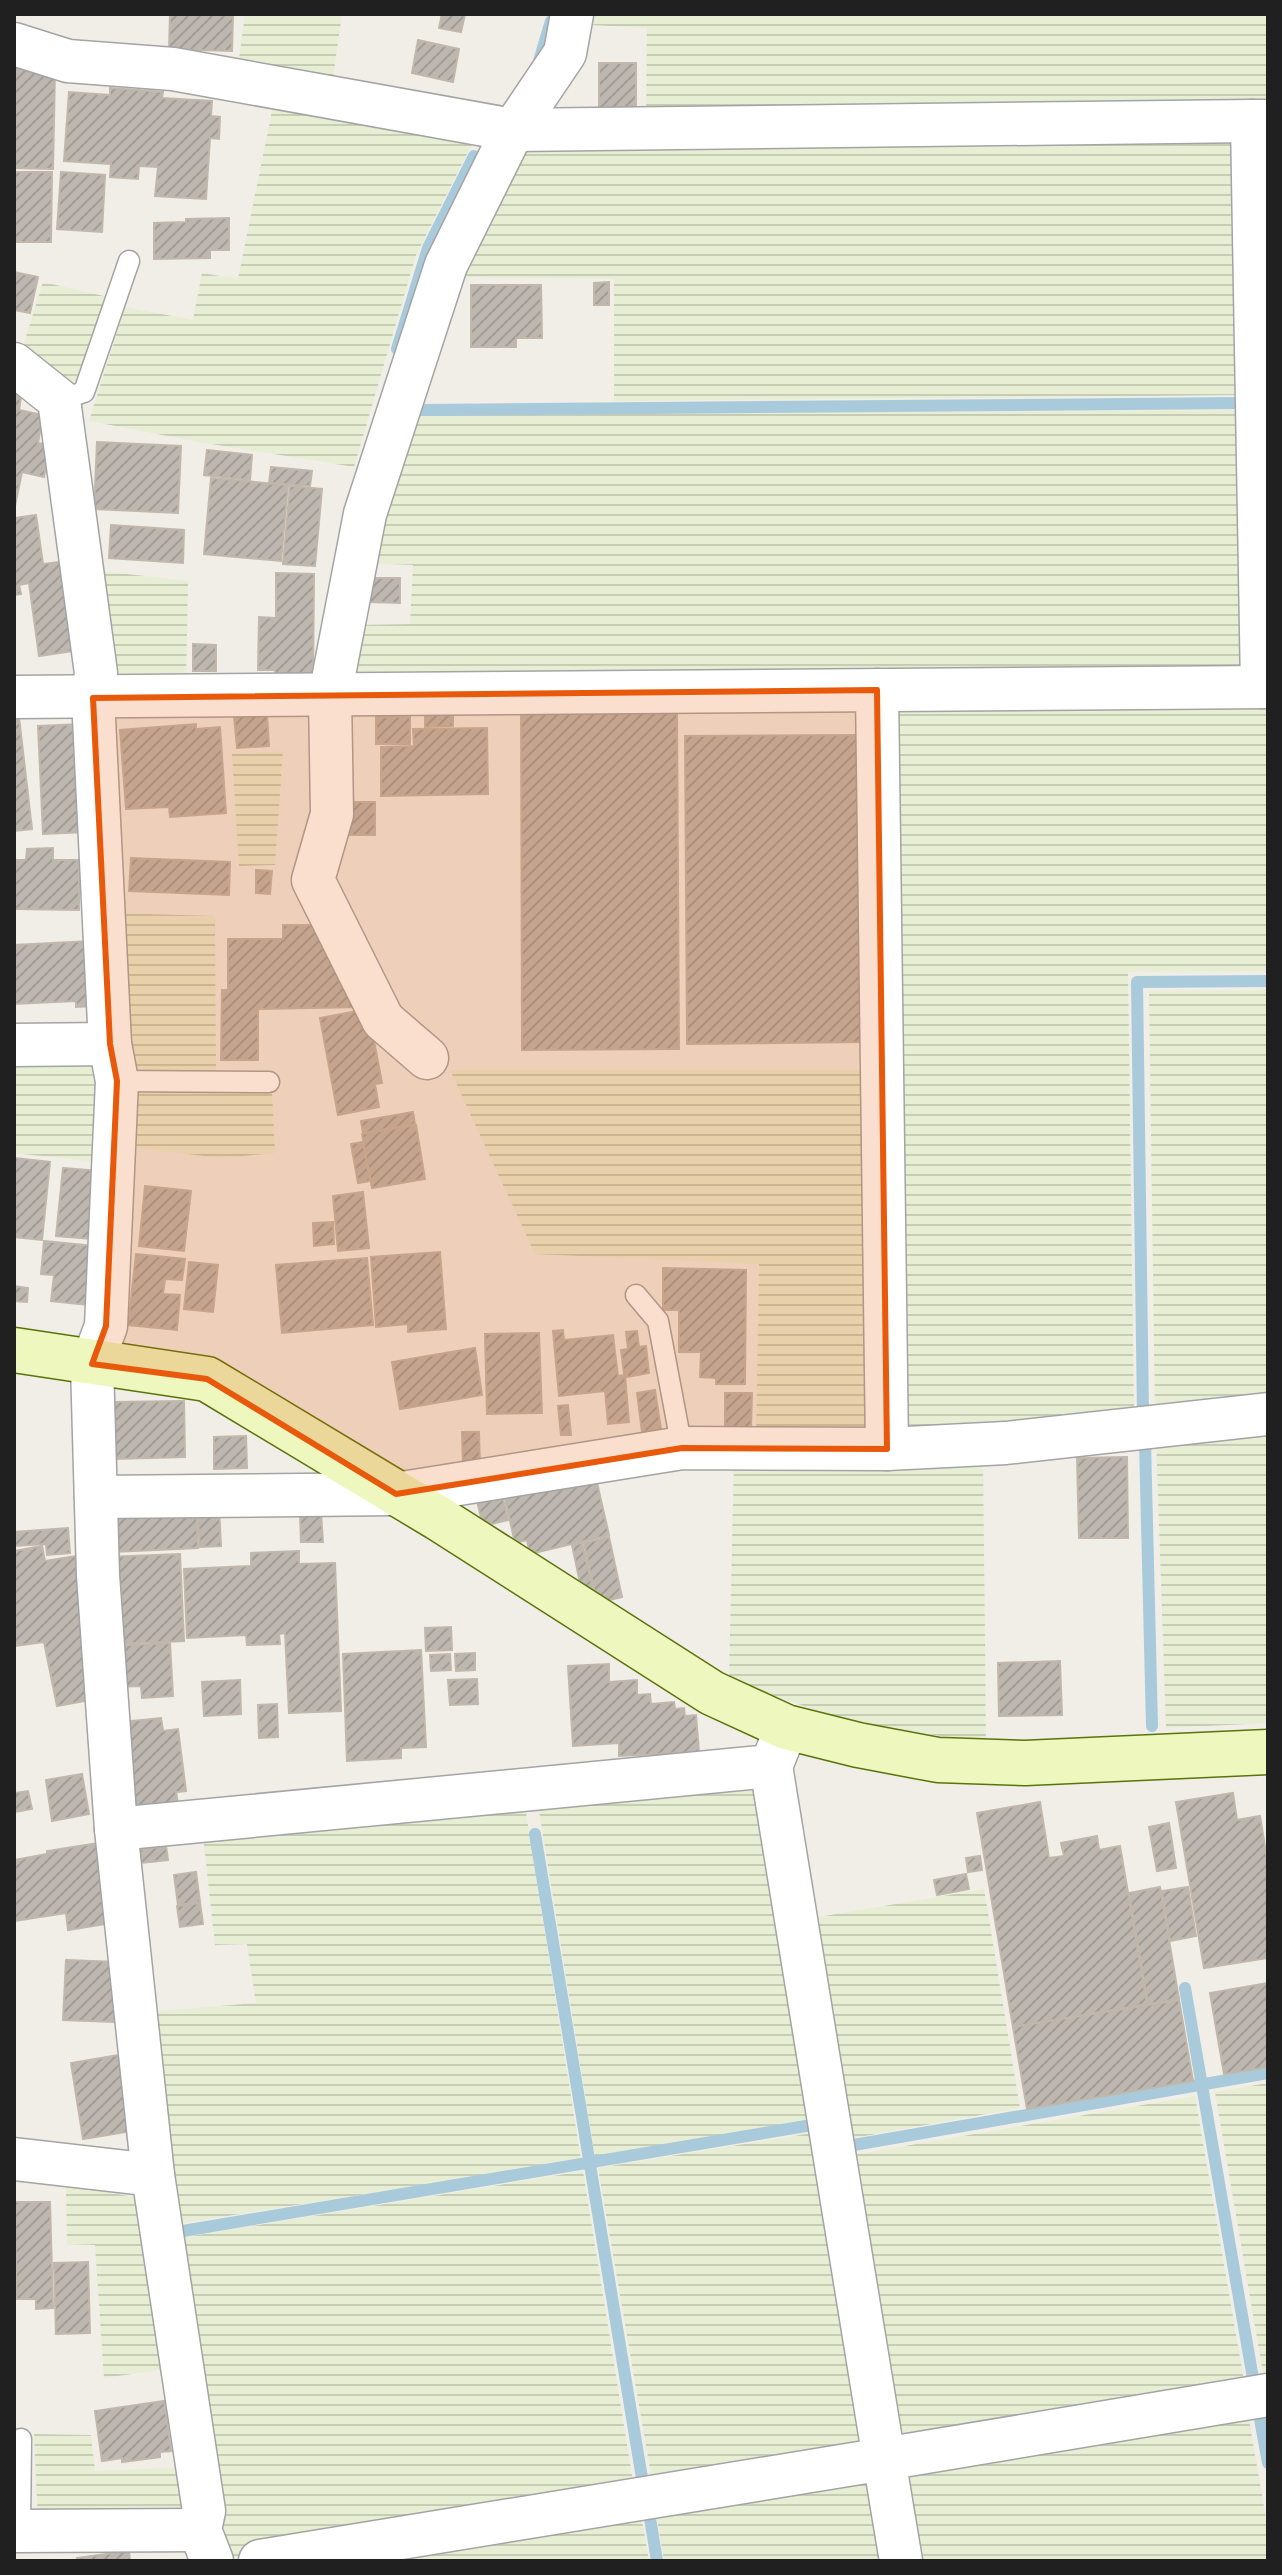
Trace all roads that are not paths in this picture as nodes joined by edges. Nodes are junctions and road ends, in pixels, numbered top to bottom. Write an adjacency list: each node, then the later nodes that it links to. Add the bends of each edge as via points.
1 (572, 14): 4 (street, via 565,53)
2 (14, 44): 4 (street, via 68,61 173,69)
3 (1260, 121): 4 (street); 8 (street)
4 (513, 130): 10 (street, via 446,265 374,485)
5 (129, 261): 7 (lane, via 84,392)
6 (14, 364): 7 (street)
7 (59, 400): 12 (street, via 96,673)
8 (1265, 687): 9 (street)
9 (877, 690): 10 (street); 22 (street)
10 (330, 695): 12 (street); 14 (street, via 332,814 313,880 383,1020)
11 (14, 697): 12 (street)
12 (93, 698): 15 (street)
13 (14, 1045): 15 (street)
14 (427, 1058)
15 (114, 1063): 16 (lane); 19 (street, via 106,1326)
16 (269, 1082)
17 (636, 1295): 21 (lane, via 658,1321)
18 (14, 1350): 19 (street)
19 (92, 1364): 23 (street, via 207,1379); 24 (street)
20 (1268, 1414): 22 (street, via 1006,1443)
21 (682, 1448): 22 (street); 23 (street)
22 (887, 1449)
23 (396, 1494): 24 (street); 25 (street, via 712,1693)
24 (96, 1497): 27 (street)
25 (779, 1746): 26 (street, via 858,1745 938,1760 1025,1763); 27 (street); 32 (street)
26 (1268, 1752)
27 (116, 1829): 29 (street)
28 (14, 2159): 29 (street)
29 (153, 2175): 34 (street)
30 (1268, 2395): 32 (street)
31 (21, 2439): 33 (lane)
32 (884, 2459): 35 (street); 36 (street)
33 (17, 2531): 34 (street)
34 (206, 2546)
35 (260, 2561)
36 (901, 2561)

